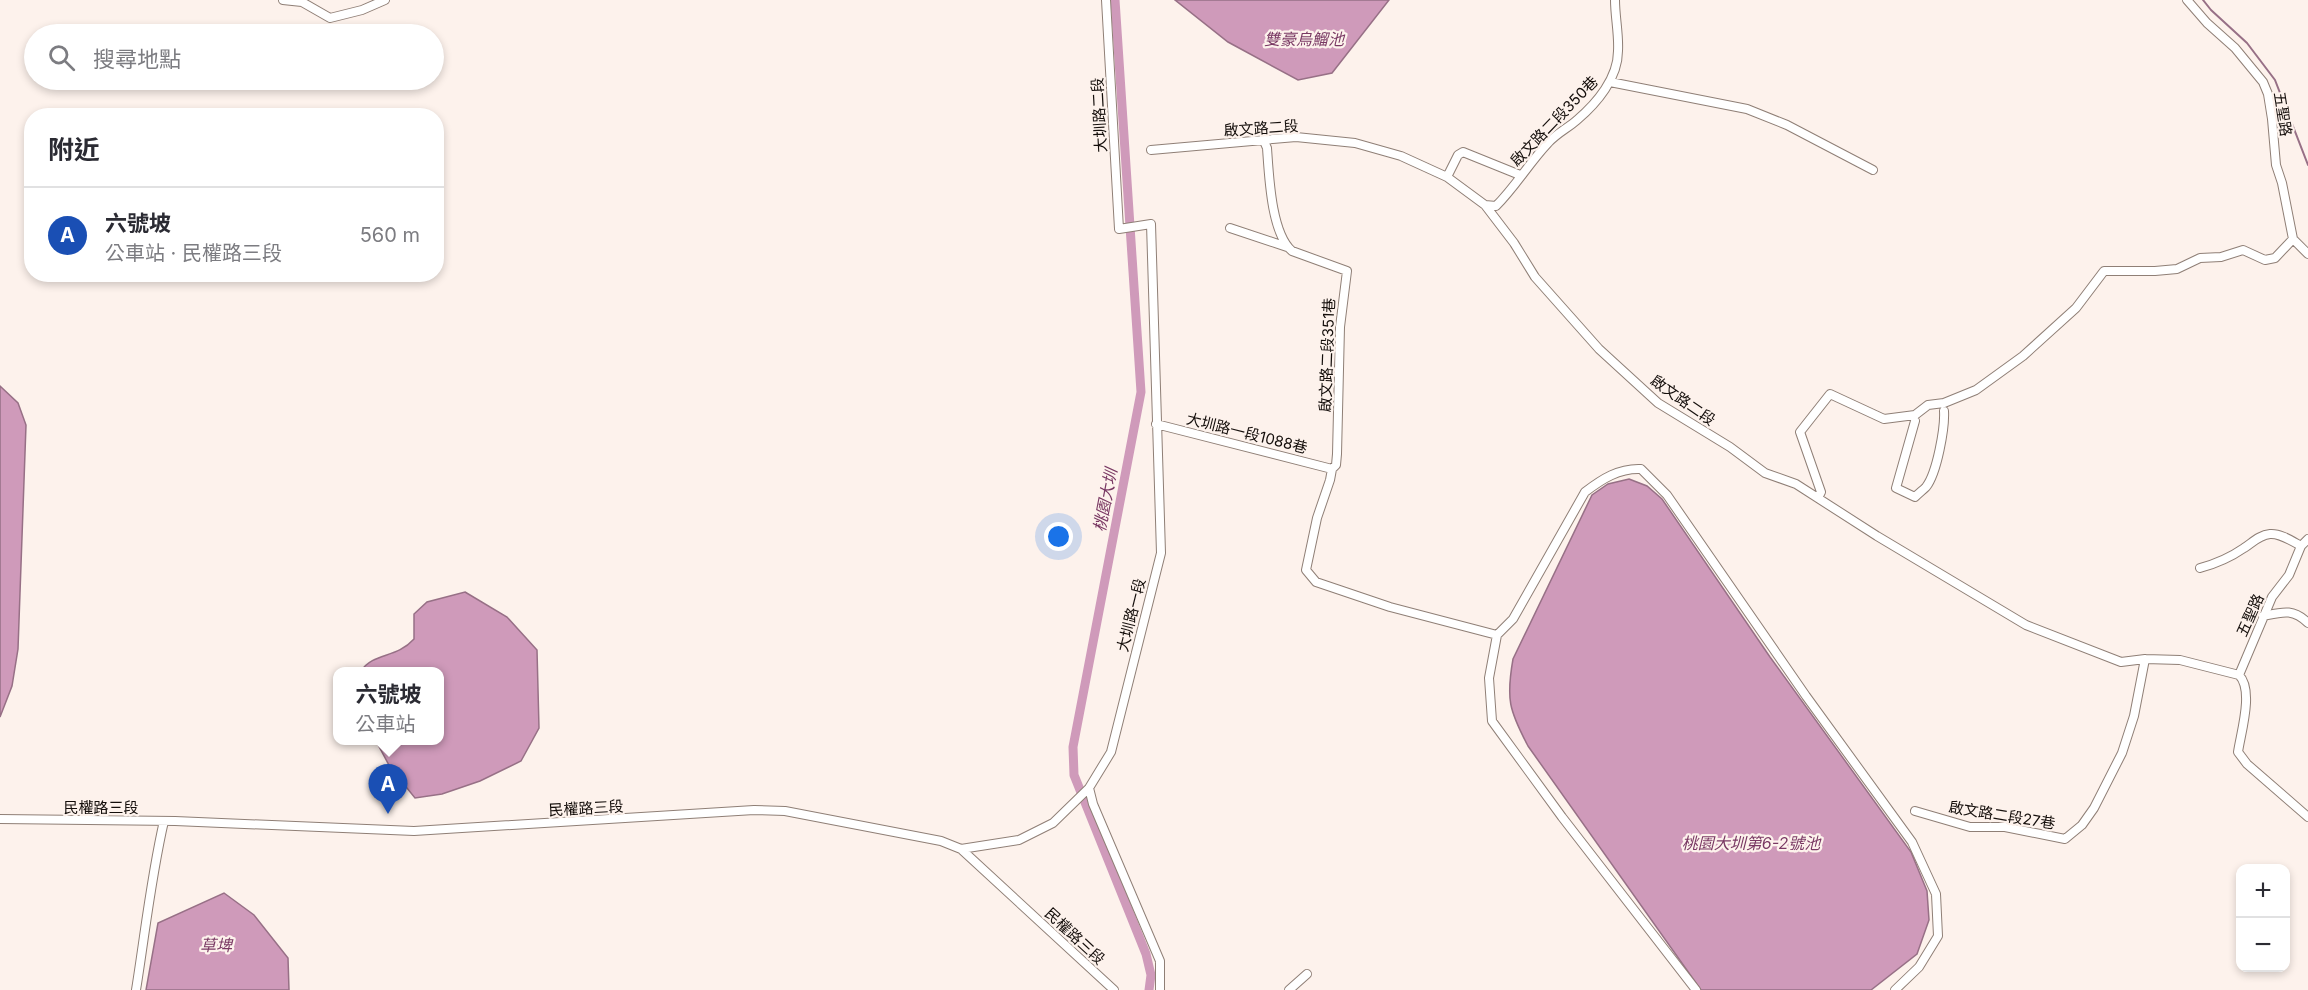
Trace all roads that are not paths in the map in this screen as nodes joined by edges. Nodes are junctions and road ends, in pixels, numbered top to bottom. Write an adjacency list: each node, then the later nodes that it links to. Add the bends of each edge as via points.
1 (283, 0): 2 (street, via 302,2 330,18)
2 (385, 0)
3 (1106, 0): 13 (street, 大圳路二段, via 1119,229)
4 (1615, 0): 6 (street, 啟文路二段350巷, via 1619,52)
5 (2187, 0): 15 (street, 五聖路, via 2235,48 2268,93 2276,165)
6 (1610, 82): 9 (street, via 1747,109 1787,125); 10 (street, 啟文路二段350巷, via 1582,115 1557,134)
7 (1263, 139): 8 (street, 啟文路二段); 11 (street, 啟文路二段, via 1296,137 1355,143 1401,156); 16 (street, via 1276,218)
8 (1151, 150)
9 (1873, 170)
10 (1520, 174): 11 (street, via 1463,152); 12 (street, 啟文路二段350巷, via 1513,189 1496,206)
11 (1447, 177): 12 (street, 啟文路二段)
12 (1485, 205): 22 (street, 啟文路二段, via 1542,285 1599,349 1658,403 1766,473 1796,484)
13 (1151, 224): 20 (street, 大圳路一段)
14 (1230, 228): 16 (street)
15 (2293, 239): 17 (street); 22 (street, via 2276,258 2265,261 2243,250 2222,257 2200,258 2177,269 2104,271 2076,308 2023,356 1976,390 1928,405 1915,415 1884,419 1830,394 1800,432 1821,492)
16 (1287, 246): 21 (street, 啟文路二段351巷, via 1347,271 1340,327 1337,454)
17 (2308, 254)
18 (1944, 411): 19 (street, via 1945,428 1931,478 1915,497 1896,488)
19 (1915, 421)
20 (1156, 424): 21 (street, 大圳路一段1088巷); 31 (street, 大圳路一段, via 1161,553 1111,752)
21 (1332, 469): 28 (street, via 1306,570 1316,582 1390,607)
22 (1818, 498): 29 (street, 啟文路二段, via 2025,625 2121,662)
23 (2308, 539): 24 (street, 五聖路)
24 (2301, 546): 25 (street, via 2271,533); 26 (street, 五聖路, via 2289,575)
25 (2200, 568)
26 (2263, 616): 27 (street, via 2292,612); 30 (street, 五聖路)
27 (2308, 623)
28 (1497, 635): 42 (street, via 1489,678 1492,721); 43 (street, via 1513,619 1585,492 1604,478 1629,468 1641,470 1667,495 1912,842 1936,894 1938,936 1919,967)
29 (2145, 659): 30 (street, 啟文路二段, via 2180,660); 32 (street, 啟文路二段27巷, via 2122,753 2094,808 2065,839 2005,827 1970,827)
30 (2239, 675): 33 (street, via 2247,692 2238,752)
31 (1087, 789): 36 (street, 大圳路一段, via 1053,822 1019,840); 40 (street, via 1160,962)
32 (1915, 811)
33 (2308, 817)
34 (0, 819): 35 (street, 民權路三段)
35 (164, 821): 36 (street, 民權路三段, via 414,831 754,810 785,812 941,841); 38 (street, via 154,862)
36 (961, 849): 39 (street, 民權路三段)
37 (1307, 974): 41 (street)
38 (136, 990)
39 (1114, 990)
40 (1160, 990)
41 (1289, 990)
42 (1696, 990)
43 (1894, 990)

